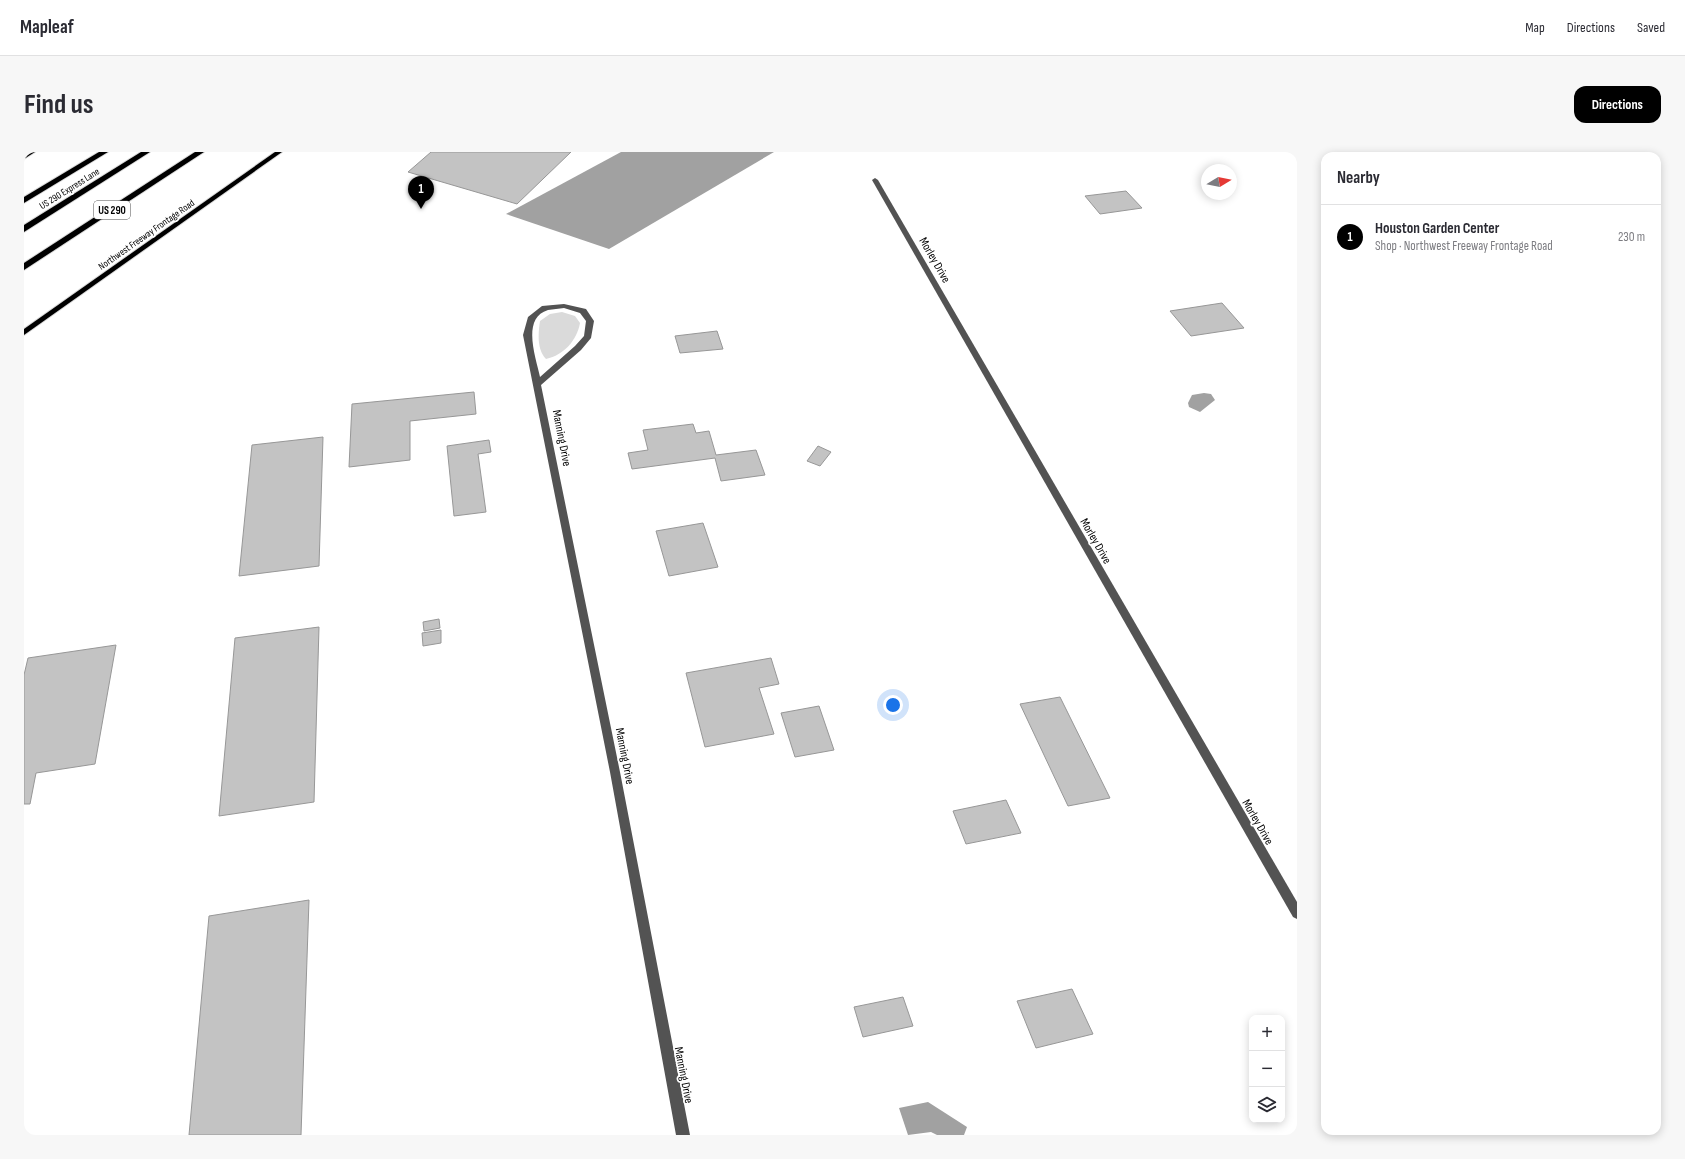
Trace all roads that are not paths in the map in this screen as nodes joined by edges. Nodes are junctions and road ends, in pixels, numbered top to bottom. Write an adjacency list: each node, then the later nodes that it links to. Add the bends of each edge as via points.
1 (32, 152): 6 (main road)
2 (104, 152): 8 (highway)
3 (146, 152): 9 (highway, US 290 Express Lane)
4 (200, 152): 10 (highway, US 290)
5 (279, 152): 11 (main road, Northwest Freeway Frontage Road)
6 (24, 157)
7 (875, 180): 13 (street, Morley Drive)
8 (24, 201)
9 (24, 229)
10 (24, 267)
11 (24, 332)
12 (538, 383): 12 (street, Manning Drive, via 527,335 531,319 545,308 551,307 564,306 583,311 590,321 588,336); 14 (street, Manning Drive)
13 (1297, 913)
14 (683, 1135)

